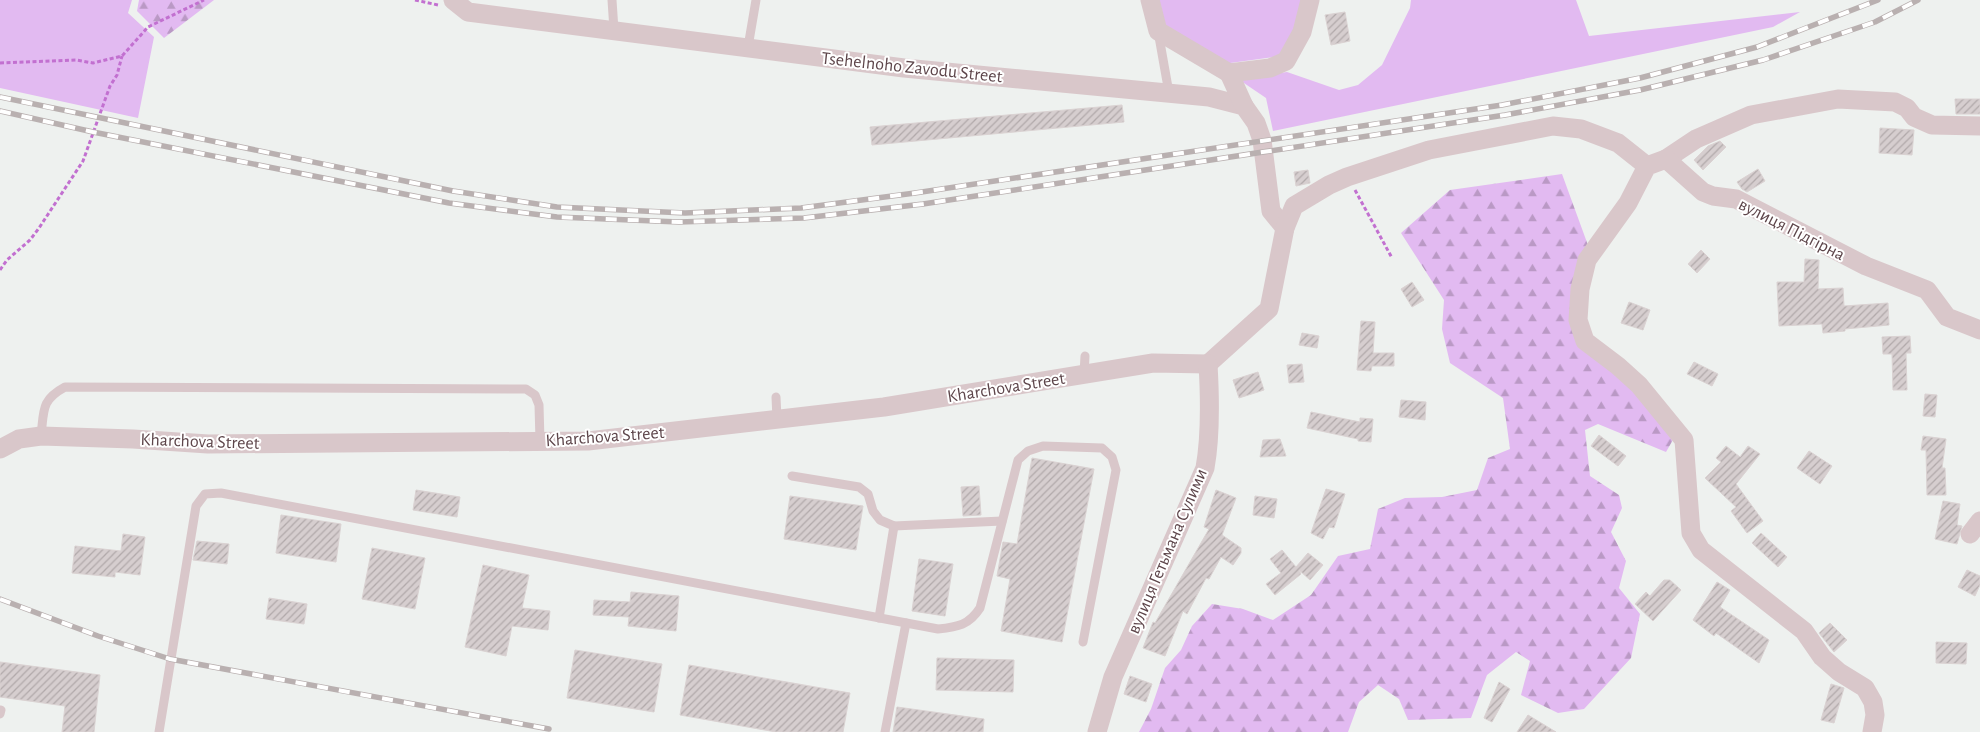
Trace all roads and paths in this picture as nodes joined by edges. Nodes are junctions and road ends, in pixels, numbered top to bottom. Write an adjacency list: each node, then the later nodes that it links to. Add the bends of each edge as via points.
1 (204, 0): 10 (path, via 148,27)
2 (453, 0): 7 (street, Tsehelnoho Zavodu Street, via 468,12)
3 (612, 0): 7 (lane)
4 (756, 0): 9 (lane)
5 (1150, 0): 8 (street)
6 (1310, 0): 12 (street, via 1302,32 1286,61 1270,68)
7 (614, 30): 9 (street, Tsehelnoho Zavodu Street)
8 (1158, 31): 12 (street); 13 (lane)
9 (748, 47): 13 (street, Tsehelnoho Zavodu Street, via 904,68)
10 (122, 56): 11 (path, via 93,63 76,60); 21 (path, via 83,161 30,240)
11 (0, 63)
12 (1229, 74): 14 (street)
13 (1169, 93): 14 (street, Tsehelnoho Zavodu Street, via 1209,97)
14 (1244, 106): 19 (street, via 1256,123 1262,140 1271,211)
15 (1980, 126): 16 (street, via 1932,125 1895,102 1838,99 1751,115 1696,139)
16 (1666, 160): 17 (street); 22 (street, вулиця Підгірна, via 1703,192 1736,199 1866,266 1927,290 1947,317)
17 (1647, 166): 18 (street, via 1618,143 1581,129 1553,126 1429,150); 40 (street, via 1628,203 1587,260 1580,289 1578,320 1585,342 1639,385 1684,440 1691,533 1701,550 1804,631 1822,657 1839,672 1865,688 1873,702)
18 (1347, 177): 19 (street, via 1294,206); 20 (path)
19 (1285, 228): 24 (street, via 1269,309)
20 (1392, 258)
21 (0, 270)
22 (1980, 330)
23 (1085, 356): 25 (lane)
24 (1208, 364): 25 (street, Kharchova Street, via 1152,363); 39 (street, вулиця Гетьмана Сулими, via 1208,452 1205,468 1113,677)
25 (1084, 374): 27 (street, Kharchova Street, via 884,407)
26 (776, 397): 27 (lane)
27 (777, 419): 29 (street, Kharchova Street, via 588,441)
28 (41, 436): 29 (street, Kharchova Street, via 208,444); 29 (lane, via 44,409 51,394 65,387 526,389 535,395 539,406); 30 (street, Kharchova Street, via 18,439)
29 (540, 441)
30 (0, 449)
31 (792, 476): 33 (lane, via 859,487 868,494 873,511 880,520)
32 (1002, 521): 33 (lane); 35 (lane, via 980,608 974,618 954,628 938,629); 36 (lane, via 1018,460 1028,451 1043,446 1102,448 1112,457 1116,470)
33 (894, 526): 34 (lane)
34 (879, 618): 35 (lane); 37 (lane, via 220,493 205,494 196,506)
35 (906, 622): 38 (lane)
36 (1083, 642)
37 (159, 732)
38 (885, 732)
39 (1097, 732)
40 (1872, 732)

